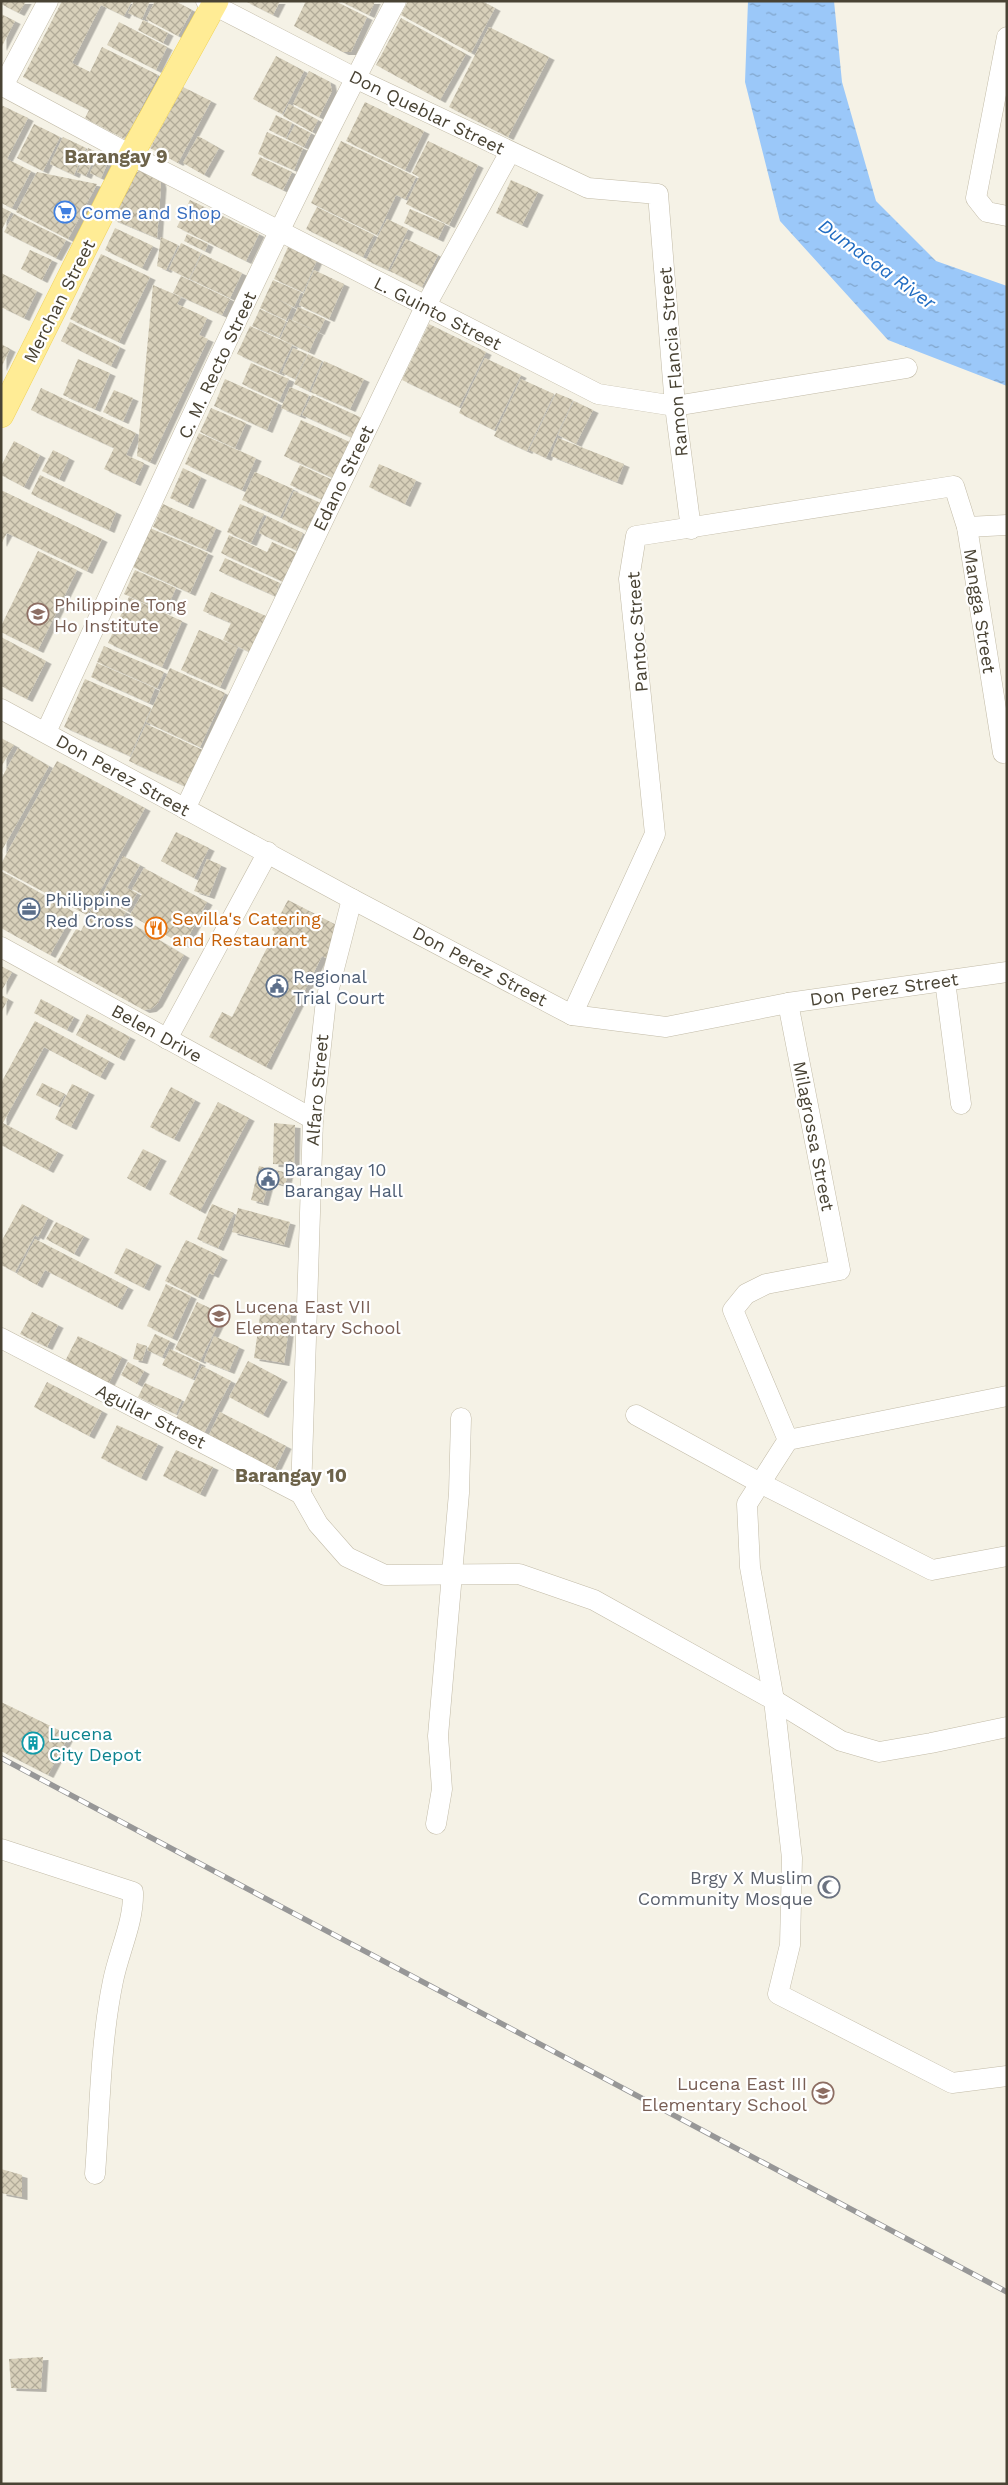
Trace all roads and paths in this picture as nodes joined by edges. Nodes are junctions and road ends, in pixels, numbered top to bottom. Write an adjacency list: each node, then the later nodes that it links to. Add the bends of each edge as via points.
1 (48, 1): 6 (street)
2 (396, 1): 5 (street, C. M. Recto Street)
3 (212, 3): 5 (street, Don Queblar Street); 8 (main road, Merchan Street)
4 (1007, 37): 10 (street, via 976,198 986,212)
5 (356, 78): 7 (street, Don Queblar Street); 11 (street, C. M. Recto Street)
6 (2, 86): 8 (street, L. Guinto Street)
7 (510, 152): 9 (street, Don Queblar Street, via 588,188); 12 (street, Edano Street)
8 (131, 155): 11 (street, L. Guinto Street); 15 (main road, Merchan Street)
9 (658, 194): 14 (street, Ramon Flancia Street)
10 (1007, 216)
11 (280, 231): 12 (street, L. Guinto Street); 20 (street, C. M. Recto Street)
12 (425, 307): 14 (street, L. Guinto Street, via 598,394); 22 (street, Edano Street)
13 (907, 368): 14 (street, L. Guinto Street)
14 (675, 406): 18 (street, Ramon Flancia Street)
15 (1, 415)
16 (1007, 525): 17 (street)
17 (967, 527): 18 (street, Pantoc Street, via 954,486); 21 (street, Mangga Street)
18 (691, 529): 29 (street, Pantoc Street, via 636,536 629,579 655,834)
19 (1, 709): 20 (street, Don Perez Street)
20 (46, 732): 22 (street, Don Perez Street)
21 (1005, 753)
22 (185, 809): 23 (street, Don Perez Street)
23 (268, 852): 24 (street, Don Perez Street); 30 (street)
24 (352, 899): 29 (street, Don Perez Street); 32 (street, Alfaro Street, via 326,1000)
25 (1, 947): 30 (street, Belen Drive)
26 (1007, 972): 27 (street, Don Perez Street)
27 (945, 981): 28 (street, Don Perez Street); 31 (street)
28 (788, 1003): 29 (street, Don Perez Street, via 666,1027); 37 (street, Milagrossa Street, via 840,1270 766,1284 746,1294 733,1310)
29 (572, 1015)
30 (168, 1039): 32 (street, Belen Drive)
31 (962, 1104)
32 (313, 1119): 39 (street, Alfaro Street)
33 (1, 1338): 39 (street, Aguilar Street)
34 (1007, 1396): 37 (street)
35 (636, 1415): 38 (street)
36 (461, 1418): 41 (street, via 459,1493)
37 (788, 1440): 38 (street)
38 (760, 1483): 40 (street, via 932,1570); 42 (street, via 747,1504 750,1567)
39 (301, 1494): 41 (street, via 318,1524 347,1558 385,1576)
40 (1007, 1556)
41 (451, 1576): 42 (street, via 519,1574 594,1600); 44 (street, via 438,1736 442,1789)
42 (774, 1700): 43 (street, via 841,1741 879,1752); 46 (street, via 792,1858 790,1945 778,1994 952,2083)
43 (1007, 1727)
44 (436, 1824)
45 (1, 1849): 47 (street, via 133,1892 134,1908 113,1980 106,2030)
46 (1007, 2076)
47 (95, 2174)

